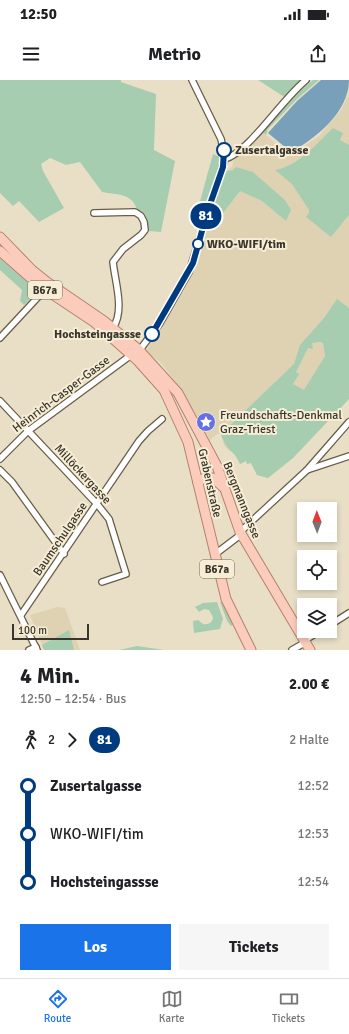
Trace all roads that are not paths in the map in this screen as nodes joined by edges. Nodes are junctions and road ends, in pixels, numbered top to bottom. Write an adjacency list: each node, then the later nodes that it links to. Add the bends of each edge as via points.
1 (192, 80): 3 (street, via 221,139)
2 (306, 80): 3 (street, via 279,106 241,150 233,157)
3 (225, 159): 10 (street, Heinrich-Casper-Gasse, via 189,272 160,323)
4 (94, 213): 8 (street, via 135,212 144,222 145,230 141,236 123,249 113,262 118,307 118,318)
5 (0, 237): 8 (main road, Grabenstraße / B67a, via 32,270)
6 (0, 251): 10 (main road, Grabenstraße / B67a, via 28,277)
7 (39, 296): 9 (street)
8 (113, 328): 10 (main road, Grabenstraße / B67a)
9 (0, 338)
10 (135, 352): 11 (main road, Grabenstraße / B67a); 13 (main road, Grabenstraße / B67a, via 164,390); 16 (street, Heinrich-Casper-Gasse)
11 (166, 378): 17 (main road, Bergmanngasse / B67a, via 178,393)
12 (0, 401): 16 (street, Millöckergasse)
13 (175, 412): 17 (main road, via 181,418 191,440); 22 (main road, Grabenstraße / B67a, via 188,442)
14 (162, 419): 24 (street, Baumschulgasse, via 139,441)
15 (349, 422): 21 (street)
16 (28, 432): 19 (street, Heinrich-Casper-Gasse); 24 (street, Millöckergasse)
17 (203, 441): 23 (main road, Bergmanngasse / B67a, via 217,466)
18 (349, 456): 21 (street)
19 (0, 459)
20 (0, 470): 26 (street, via 12,482)
21 (307, 470): 25 (street)
22 (198, 483): 23 (main road, via 202,479 213,478); 27 (main road, Grabenstraße / B67a)
23 (224, 488): 25 (main road, Bergmanngasse / B67a)
24 (98, 504): 26 (street, Baumschulgasse); 29 (street, Millöckergasse, via 108,519 126,574)
25 (240, 532): 27 (street, via 239,536); 33 (main road, Bergmanngasse / B67a)
26 (64, 554): 31 (street, Baumschulgasse)
27 (214, 556): 36 (main road, Grabenstraße / B67a, via 226,599)
28 (0, 575): 31 (street)
29 (102, 582)
30 (349, 613): 32 (street)
31 (20, 615): 34 (street)
32 (337, 621)
33 (307, 644): 37 (street)
34 (36, 648): 35 (street)
35 (29, 650)
36 (251, 650)
37 (292, 650)

